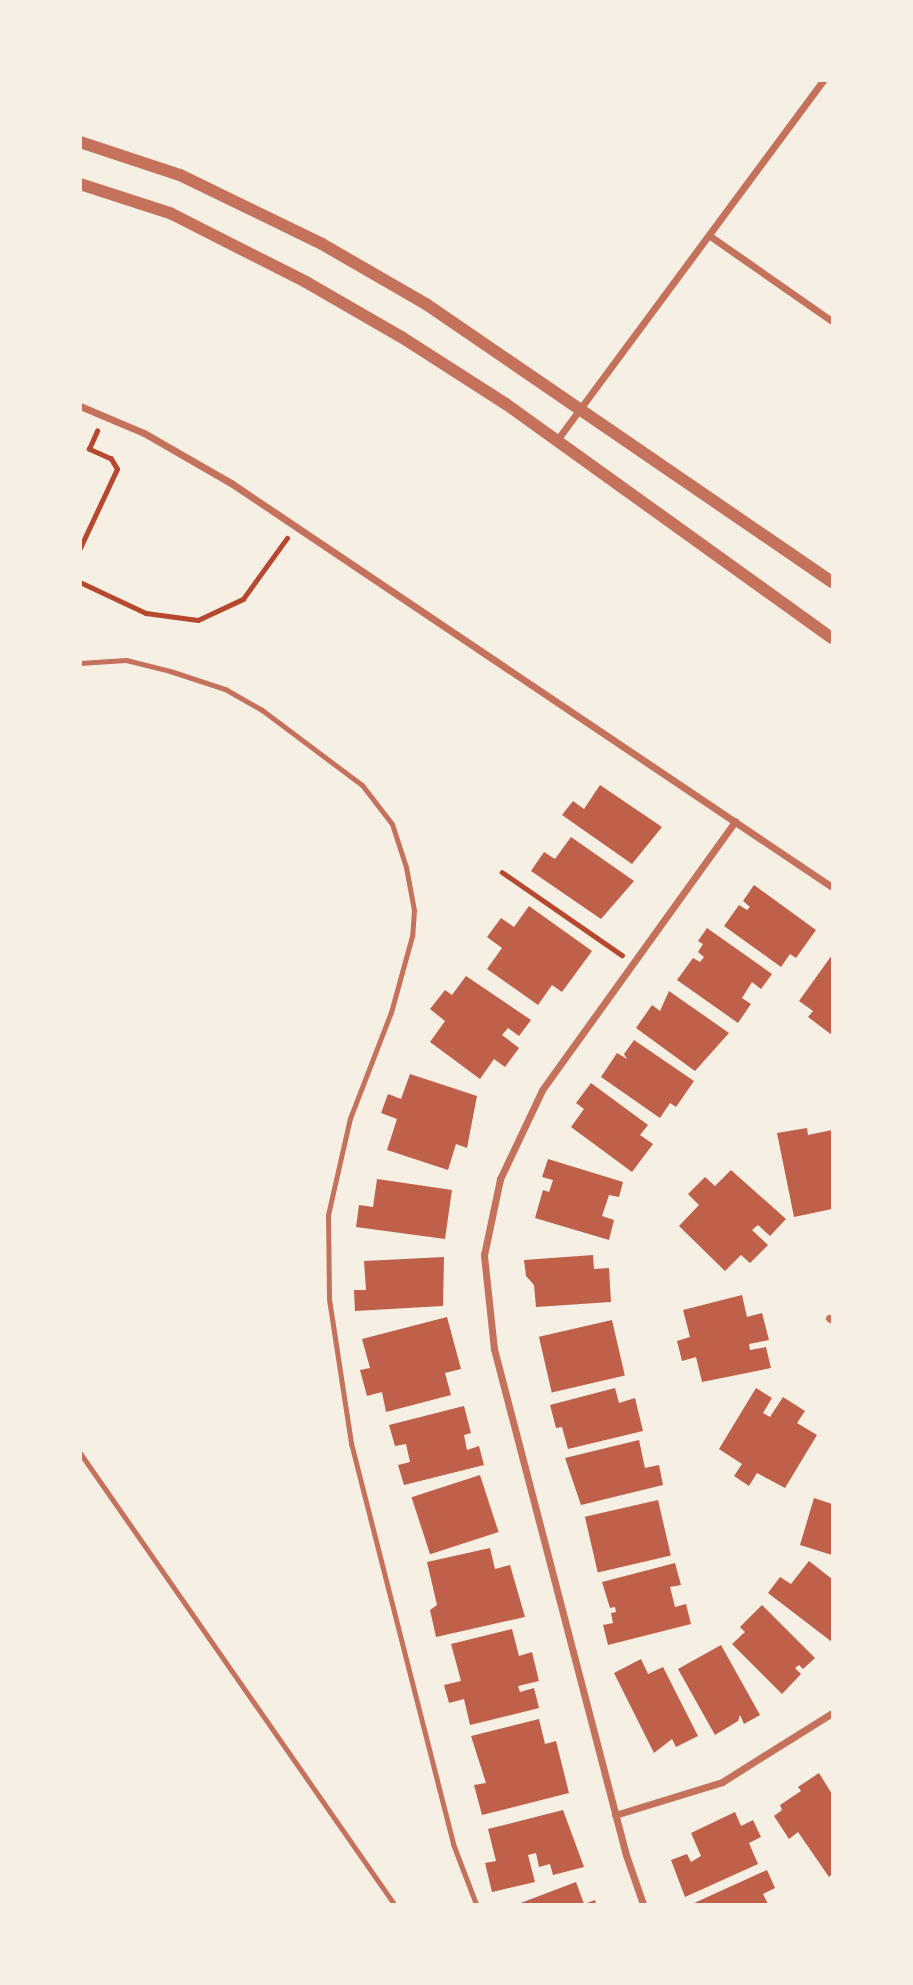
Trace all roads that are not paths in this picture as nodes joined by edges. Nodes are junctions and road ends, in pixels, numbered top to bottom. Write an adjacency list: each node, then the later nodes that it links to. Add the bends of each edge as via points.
1 (823, 80): 4 (street)
2 (80, 142): 7 (street, via 180,175 322,244 426,304)
3 (80, 184): 8 (street, via 170,213 306,282 403,338)
4 (710, 236): 5 (street); 7 (street)
5 (832, 321)
6 (80, 406): 12 (street, via 209,470)
7 (579, 409): 8 (street); 9 (street)
8 (557, 440): 10 (street)
9 (832, 582)
10 (832, 638)
11 (80, 663): 18 (lane, via 126,660 170,671 225,689 262,710 362,785 392,824 406,867 414,909 412,936 391,1012 349,1118 328,1215 329,1300 351,1443 453,1844)
12 (735, 821): 13 (street); 16 (street, via 521,1126 500,1179 484,1255 494,1349)
13 (832, 887)
14 (80, 1453): 17 (lane)
15 (832, 1713): 16 (street, via 722,1782)
16 (615, 1815): 19 (street)
17 (394, 1905)
18 (476, 1905)
19 (643, 1905)

